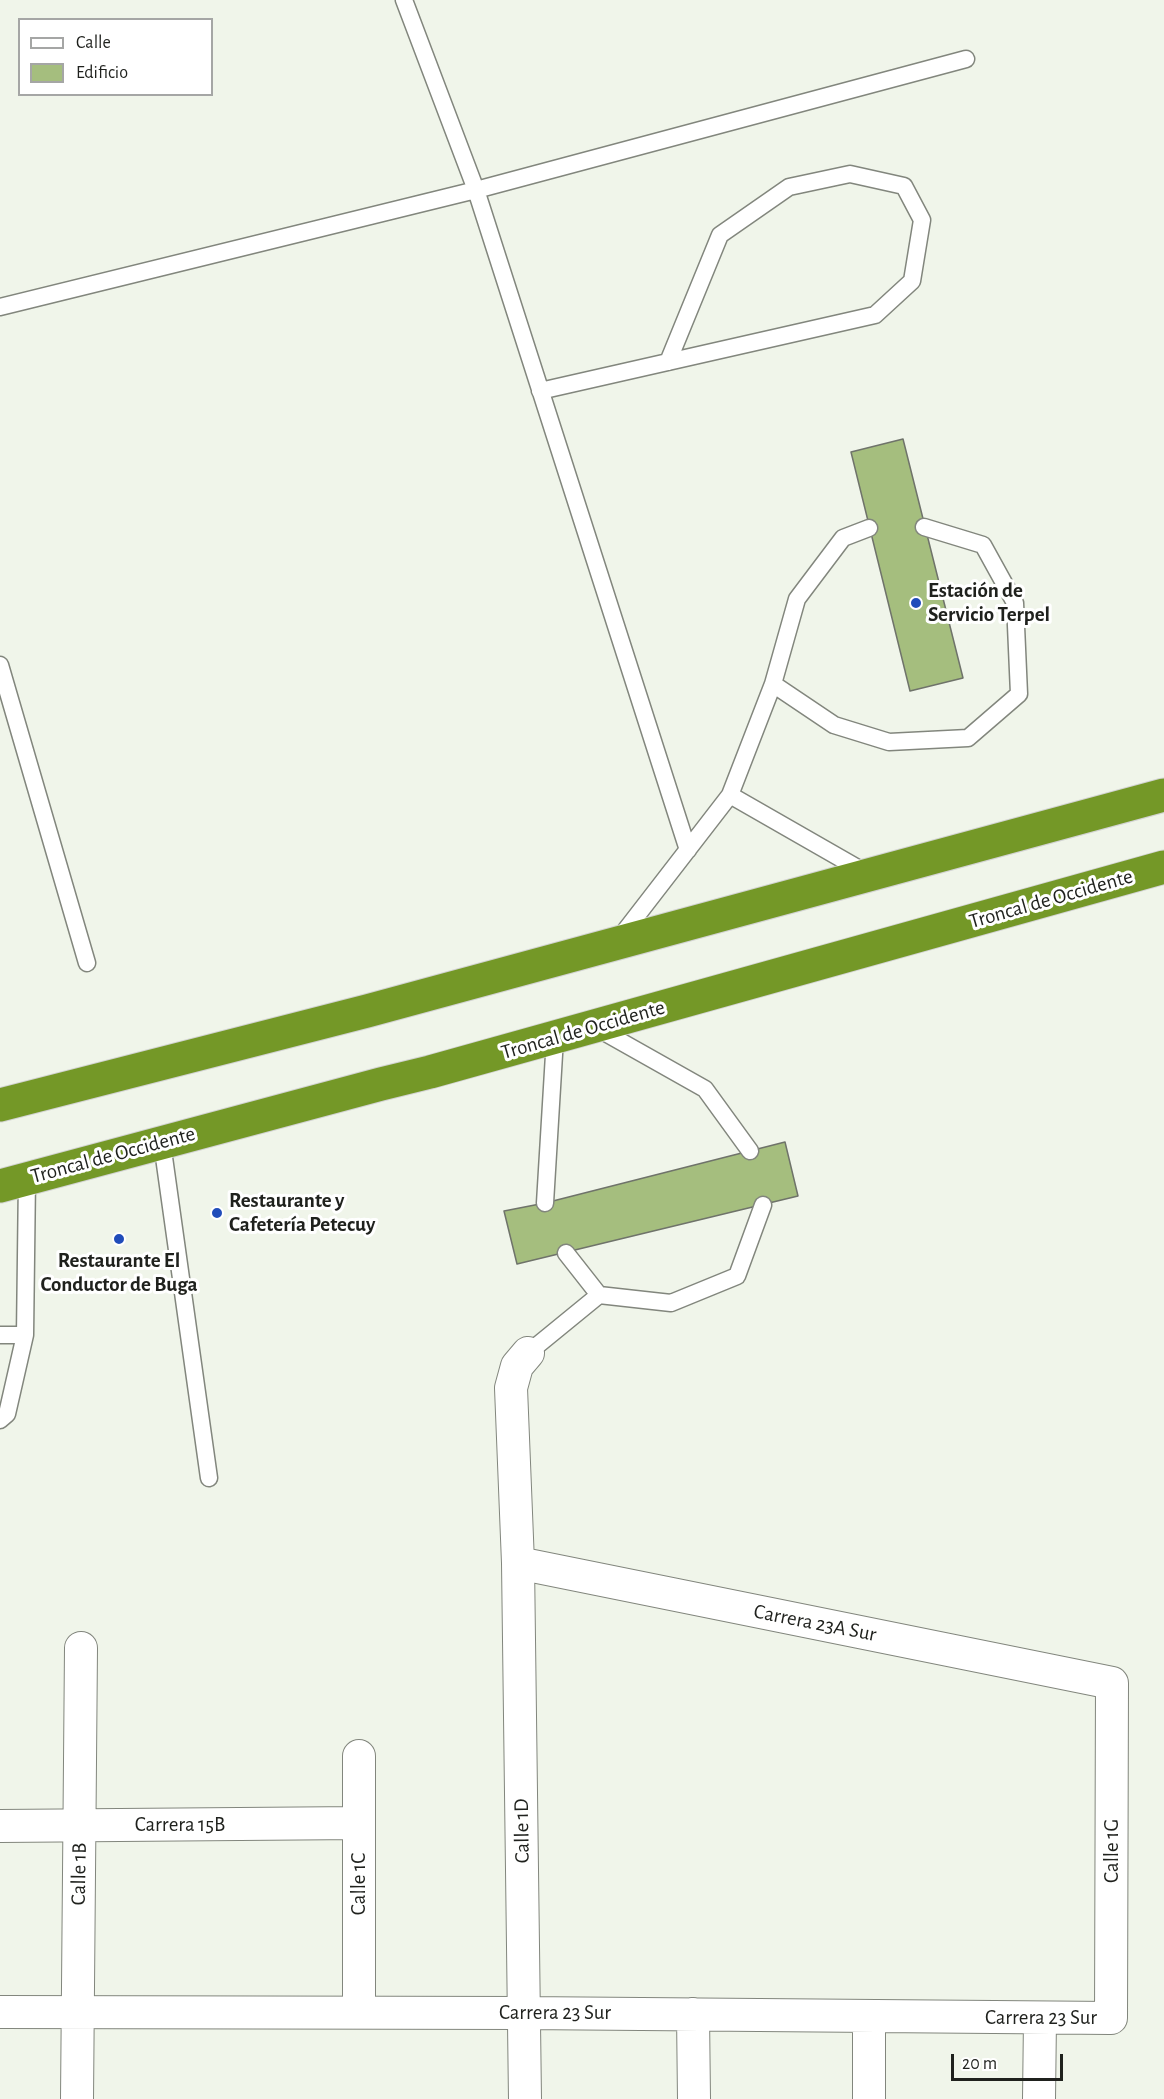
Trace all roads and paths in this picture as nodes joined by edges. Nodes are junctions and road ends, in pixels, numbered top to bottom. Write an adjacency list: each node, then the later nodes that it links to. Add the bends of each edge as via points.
1 (404, 0): 3 (lane)
2 (966, 59): 3 (lane)
3 (476, 190): 4 (lane); 6 (lane)
4 (0, 307)
5 (668, 362): 5 (lane, via 875,315 912,281 922,220 904,186 850,174 789,187 720,235); 6 (lane)
6 (540, 391): 13 (lane)
7 (924, 527): 10 (lane, via 983,545 1015,603 1018,694 968,738 889,741 834,725)
8 (869, 528): 10 (lane, via 843,538 797,599)
9 (0, 665): 17 (lane)
10 (773, 684): 11 (lane)
11 (730, 795): 13 (lane); 15 (lane)
12 (1162, 795): 15 (highway)
13 (688, 850): 16 (lane)
14 (1164, 867): 18 (highway, Troncal de Occidente)
15 (869, 875): 16 (highway)
16 (615, 944): 20 (highway)
17 (87, 963)
18 (594, 1027): 19 (highway, Troncal de Occidente); 22 (lane, via 705,1089)
19 (555, 1038): 21 (highway, Troncal de Occidente); 24 (lane)
20 (0, 1105)
21 (162, 1143): 23 (highway, Troncal de Occidente); 32 (lane)
22 (750, 1151)
23 (13, 1182): 29 (lane)
24 (545, 1203)
25 (763, 1205): 27 (lane, via 737,1276 671,1303)
26 (566, 1253): 27 (lane)
27 (599, 1295): 30 (lane)
28 (0, 1335): 29 (lane)
29 (25, 1335): 31 (lane, via 8,1414)
30 (528, 1353): 33 (street, Calle 1D, via 517,1366 511,1388)
31 (0, 1420)
32 (209, 1478)
33 (518, 1563): 35 (street, Carrera 23A Sur); 43 (street, Calle 1D)
34 (81, 1648): 38 (street, Calle 1B)
35 (1113, 1683): 46 (street, Calle 1G)
36 (359, 1756): 37 (street, Calle 1C)
37 (359, 1823): 38 (street, Carrera 15B); 42 (street, Calle 1C)
38 (80, 1825): 39 (street, Carrera 15B); 41 (street, Calle 1B)
39 (0, 1826)
40 (0, 2012): 41 (street, Carrera 23 Sur)
41 (78, 2012): 42 (street, Carrera 23 Sur); 48 (street, Calle 1B)
42 (359, 2012): 43 (street, Carrera 23 Sur)
43 (524, 2013): 44 (street, Carrera 23 Sur); 49 (street, Calle 1D)
44 (693, 2014): 45 (street, Carrera 23 Sur); 50 (street)
45 (869, 2017): 47 (street, Carrera 23 Sur); 51 (street)
46 (1111, 2018): 47 (street, Carrera 23 Sur)
47 (1040, 2019): 52 (street)
48 (77, 2099)
49 (525, 2099)
50 (694, 2099)
51 (869, 2099)
52 (1040, 2099)

